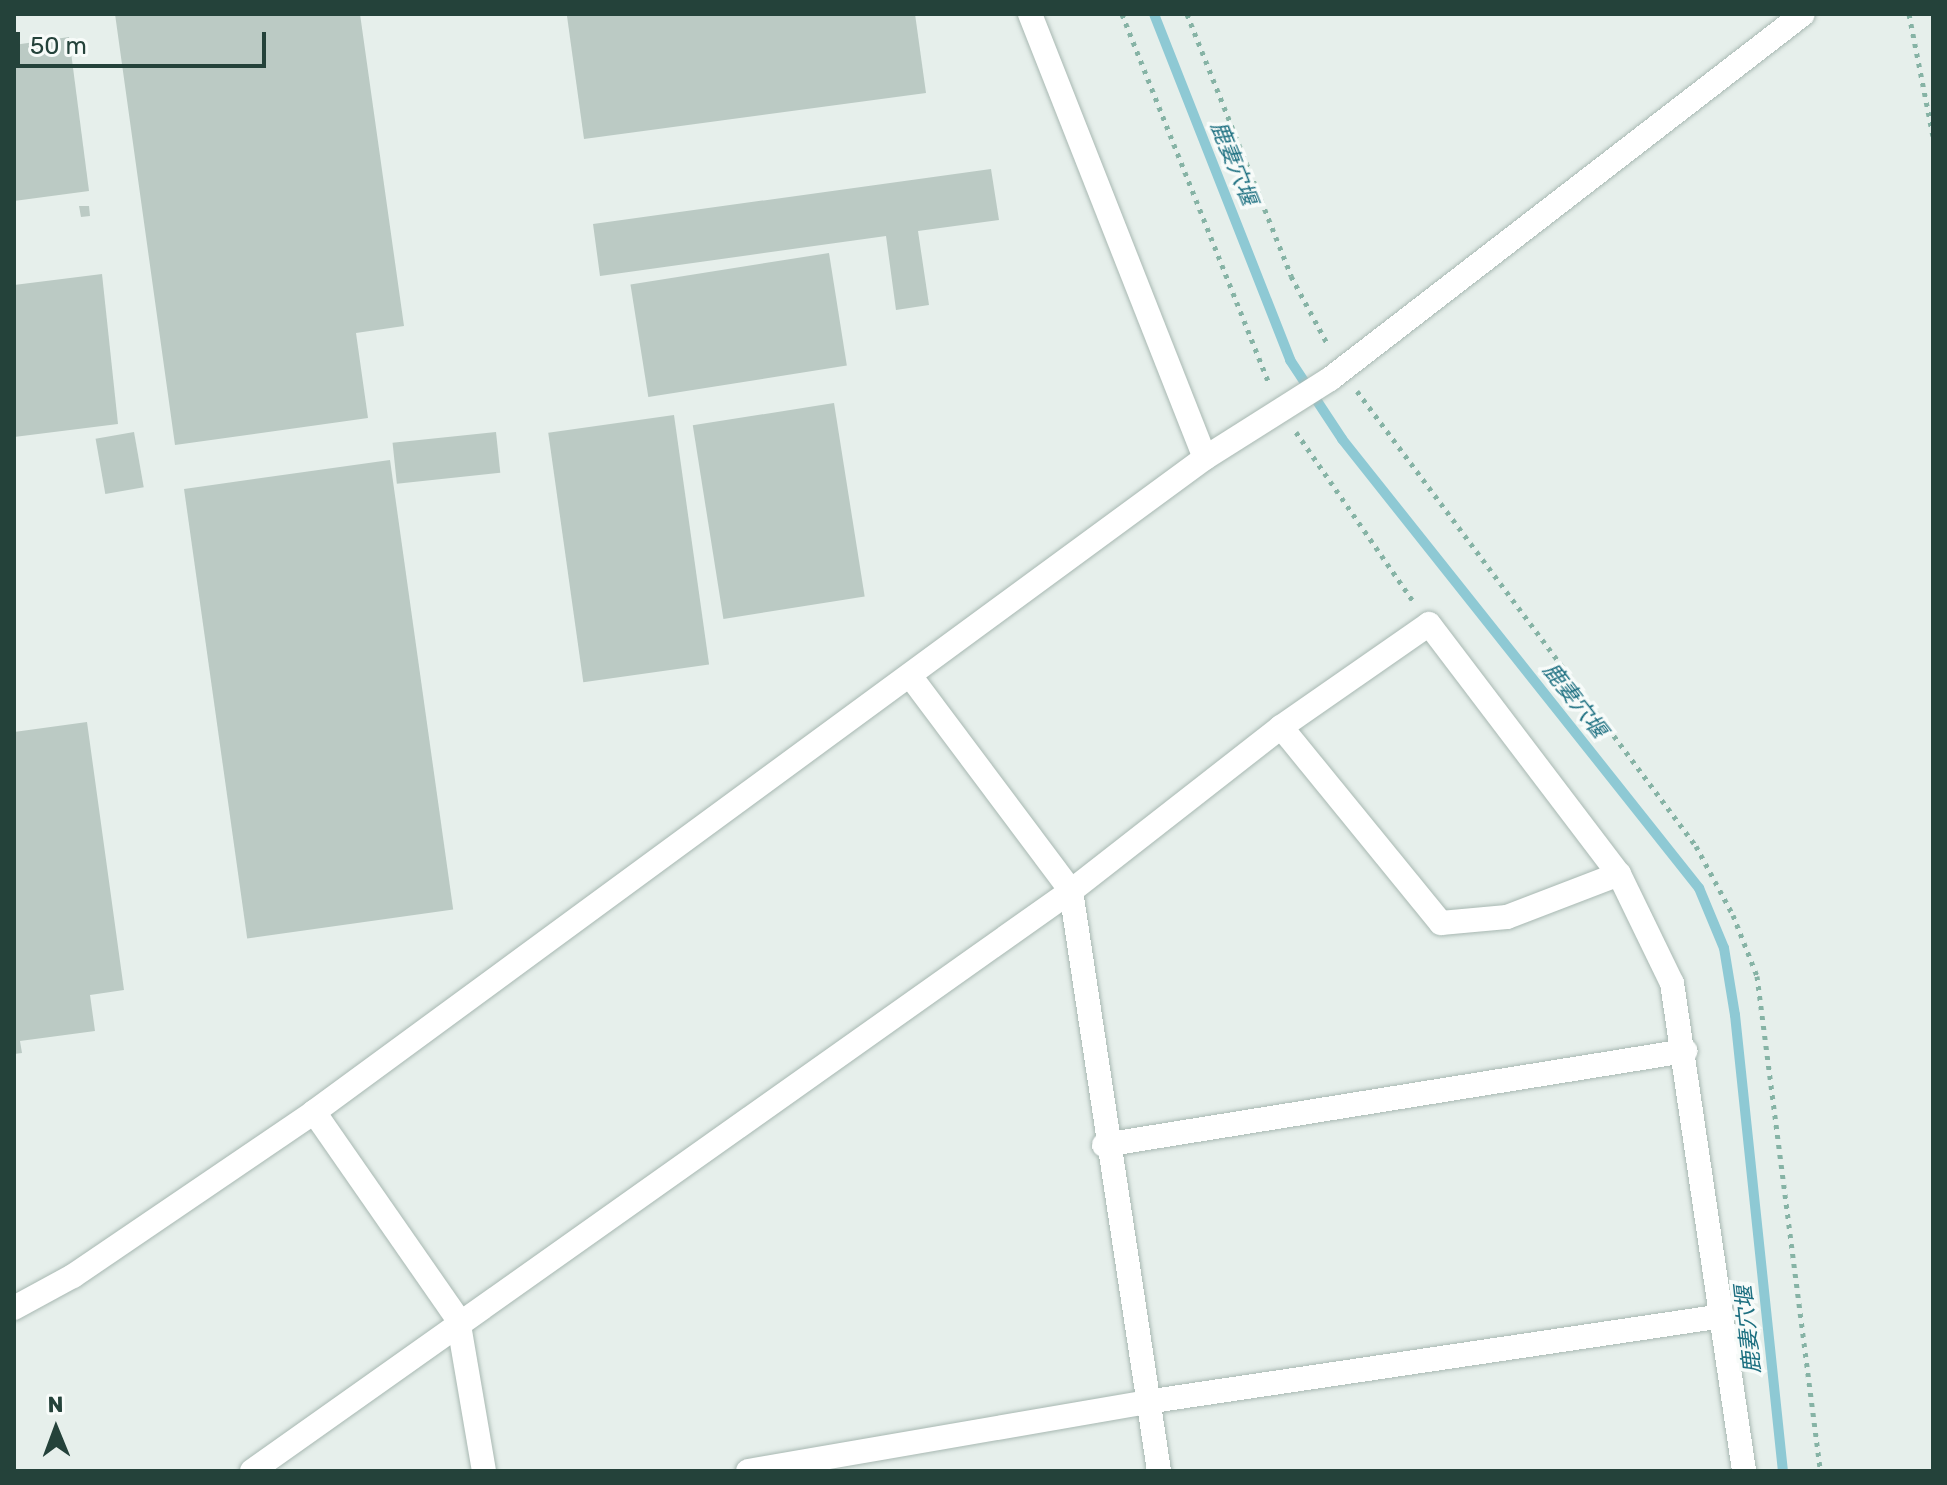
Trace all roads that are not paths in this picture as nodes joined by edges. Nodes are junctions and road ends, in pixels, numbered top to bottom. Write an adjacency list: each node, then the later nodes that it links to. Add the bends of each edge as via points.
1 (1030, 14): 3 (street)
2 (1803, 14): 3 (street, via 1336,374)
3 (1205, 458): 4 (street)
4 (911, 677): 7 (street); 9 (street)
5 (1281, 727): 6 (street, via 1441,923 1507,917); 6 (street, via 1429,624); 7 (street)
6 (1619, 874): 8 (street, via 1672,983)
7 (1071, 891): 10 (street); 13 (street)
8 (1685, 1051): 10 (street); 12 (street)
9 (314, 1112): 11 (street, via 73,1276); 13 (street)
10 (1104, 1145): 14 (street)
11 (14, 1308)
12 (1723, 1316): 14 (street); 19 (street)
13 (458, 1319): 15 (street); 16 (street)
14 (1146, 1402): 17 (street); 18 (street)
15 (252, 1471)
16 (484, 1471)
17 (748, 1471)
18 (1159, 1471)
19 (1744, 1471)

